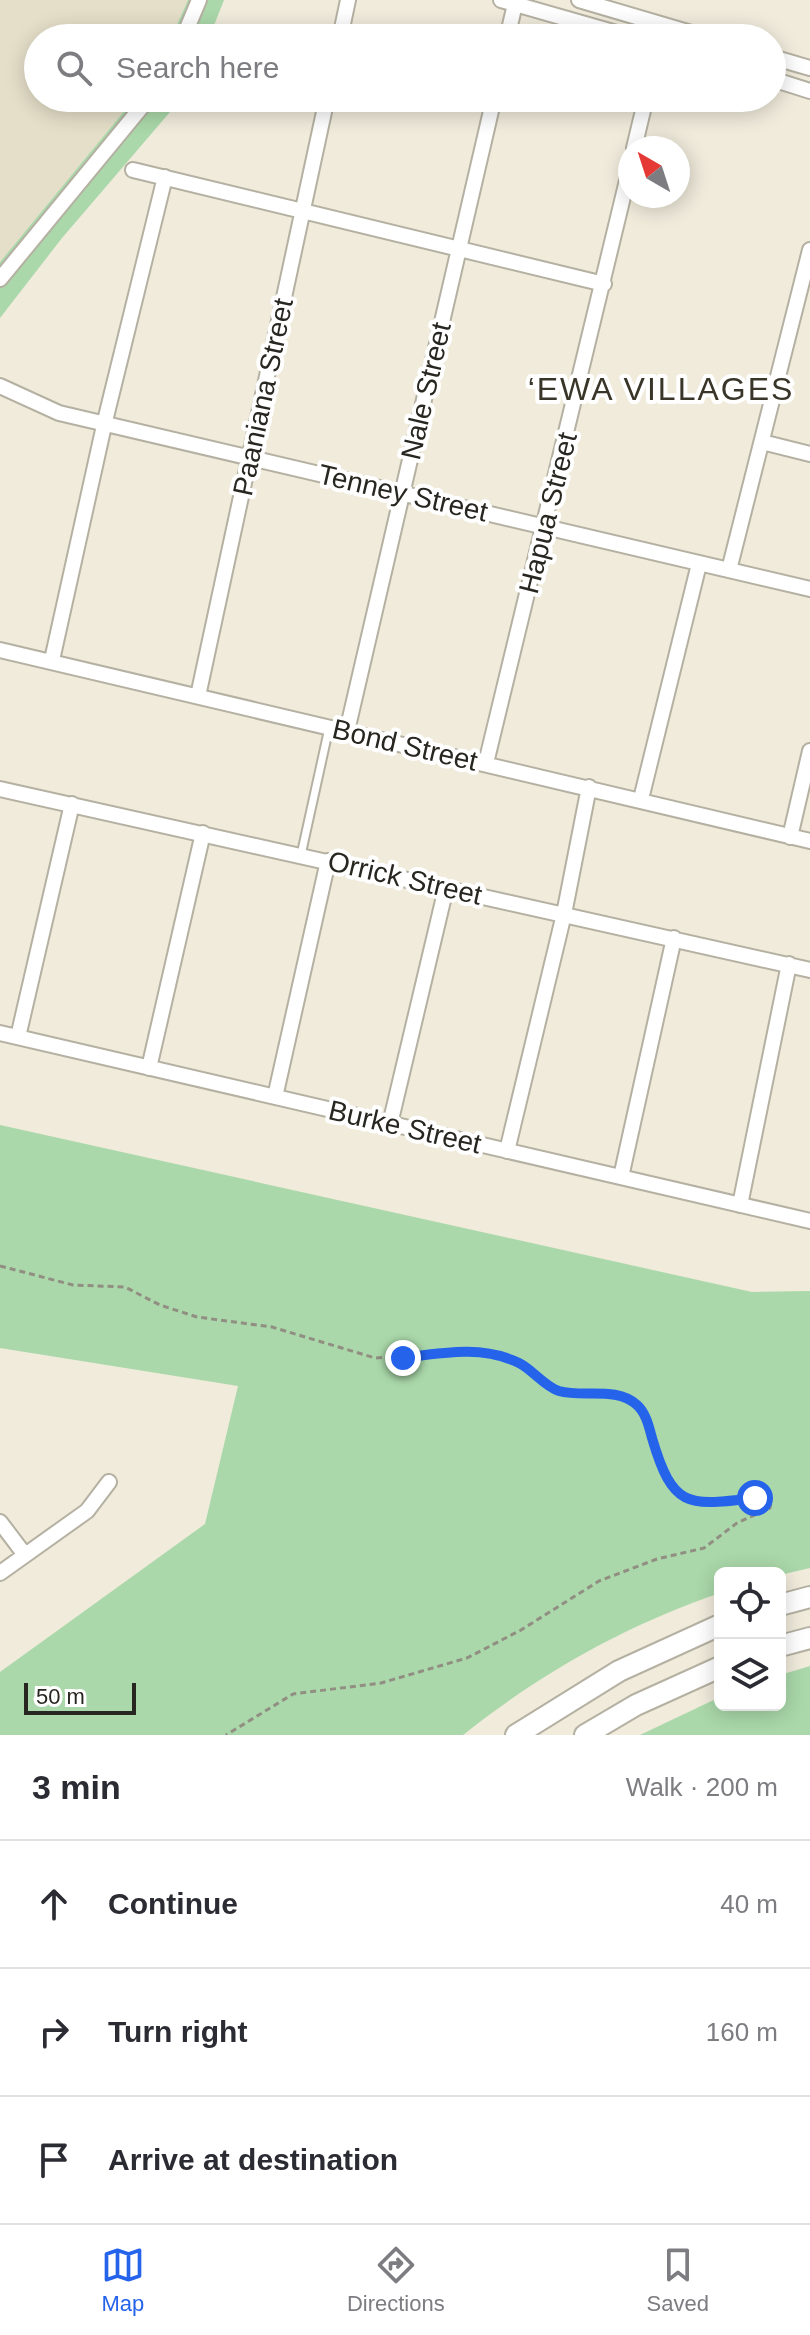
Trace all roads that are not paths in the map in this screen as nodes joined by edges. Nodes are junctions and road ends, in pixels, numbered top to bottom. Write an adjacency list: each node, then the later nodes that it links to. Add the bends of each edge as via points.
1 (199, 0): 5 (street)
2 (348, 0): 6 (street)
3 (579, 0): 9 (street)
4 (511, 1): 7 (street); 8 (street)
5 (189, 24)
6 (343, 24)
7 (509, 24)
8 (587, 24)
9 (660, 24)
10 (786, 61): 11 (street)
11 (810, 68)
12 (786, 83): 13 (street)
13 (810, 91)
14 (137, 112): 25 (street)
15 (324, 112): 22 (street, Paaniana Street)
16 (491, 112): 24 (street, Nale Street)
17 (643, 112): 18 (street)
18 (637, 136)
19 (133, 170): 20 (street)
20 (165, 177): 22 (street); 28 (street)
21 (621, 208): 26 (street, Hapua Street)
22 (303, 211): 24 (street); 31 (street, Paaniana Street)
23 (810, 250): 29 (street)
24 (459, 251): 26 (street); 32 (street, Nale Street)
25 (0, 279)
26 (604, 284): 33 (street, Hapua Street)
27 (0, 386): 28 (street, Tenney Street, via 59,413)
28 (105, 421): 31 (street, Tenney Street); 38 (street)
29 (762, 442): 30 (street); 35 (street)
30 (810, 454)
31 (250, 457): 32 (street, Tenney Street); 39 (street, Paaniana Street)
32 (402, 492): 33 (street, Tenney Street); 41 (street, Nale Street)
33 (545, 527): 34 (street, Tenney Street); 43 (street, Hapua Street)
34 (699, 564): 35 (street, Tenney Street); 46 (street)
35 (729, 570): 36 (street, Tenney Street)
36 (810, 589)
37 (0, 650): 38 (street, Bond Street)
38 (52, 660): 39 (street, Bond Street)
39 (198, 696): 40 (street, Bond Street)
40 (329, 727): 41 (street, Bond Street); 51 (lane)
41 (347, 731): 43 (street, Bond Street)
42 (810, 751): 49 (street)
43 (486, 763): 44 (street, Bond Street)
44 (589, 787): 46 (street, Bond Street); 54 (street)
45 (0, 789): 47 (street, Orrick Street)
46 (641, 799): 49 (street, Bond Street)
47 (72, 804): 48 (street, Orrick Street); 59 (street)
48 (203, 833): 51 (street, Orrick Street); 60 (street)
49 (790, 837): 50 (street, Bond Street)
50 (810, 841)
51 (301, 855): 52 (street, Orrick Street)
52 (328, 861): 53 (street, Orrick Street); 61 (street)
53 (446, 888): 54 (street, Orrick Street); 62 (street)
54 (564, 914): 55 (street, Orrick Street); 63 (street)
55 (674, 938): 56 (street, Orrick Street); 64 (street)
56 (789, 964): 57 (street, Orrick Street); 65 (street)
57 (810, 970)
58 (0, 1033): 59 (street, Burke Street)
59 (18, 1037): 60 (street, Burke Street)
60 (149, 1068): 61 (street, Burke Street)
61 (275, 1097): 62 (street, Burke Street)
62 (390, 1124): 63 (street, Burke Street)
63 (507, 1151): 64 (street, Burke Street)
64 (621, 1177): 65 (street, Burke Street)
65 (740, 1205): 66 (street, Burke Street)
66 (810, 1221)
67 (109, 1482): 69 (street, via 87,1511)
68 (0, 1522): 69 (street)
69 (25, 1555): 70 (street)
70 (0, 1573)
71 (810, 1597): 72 (main road)
72 (786, 1603)
73 (714, 1628): 77 (main road, via 619,1671)
74 (810, 1638): 75 (main road)
75 (786, 1644)
76 (714, 1670): 78 (main road)
77 (516, 1735)
78 (585, 1735)

